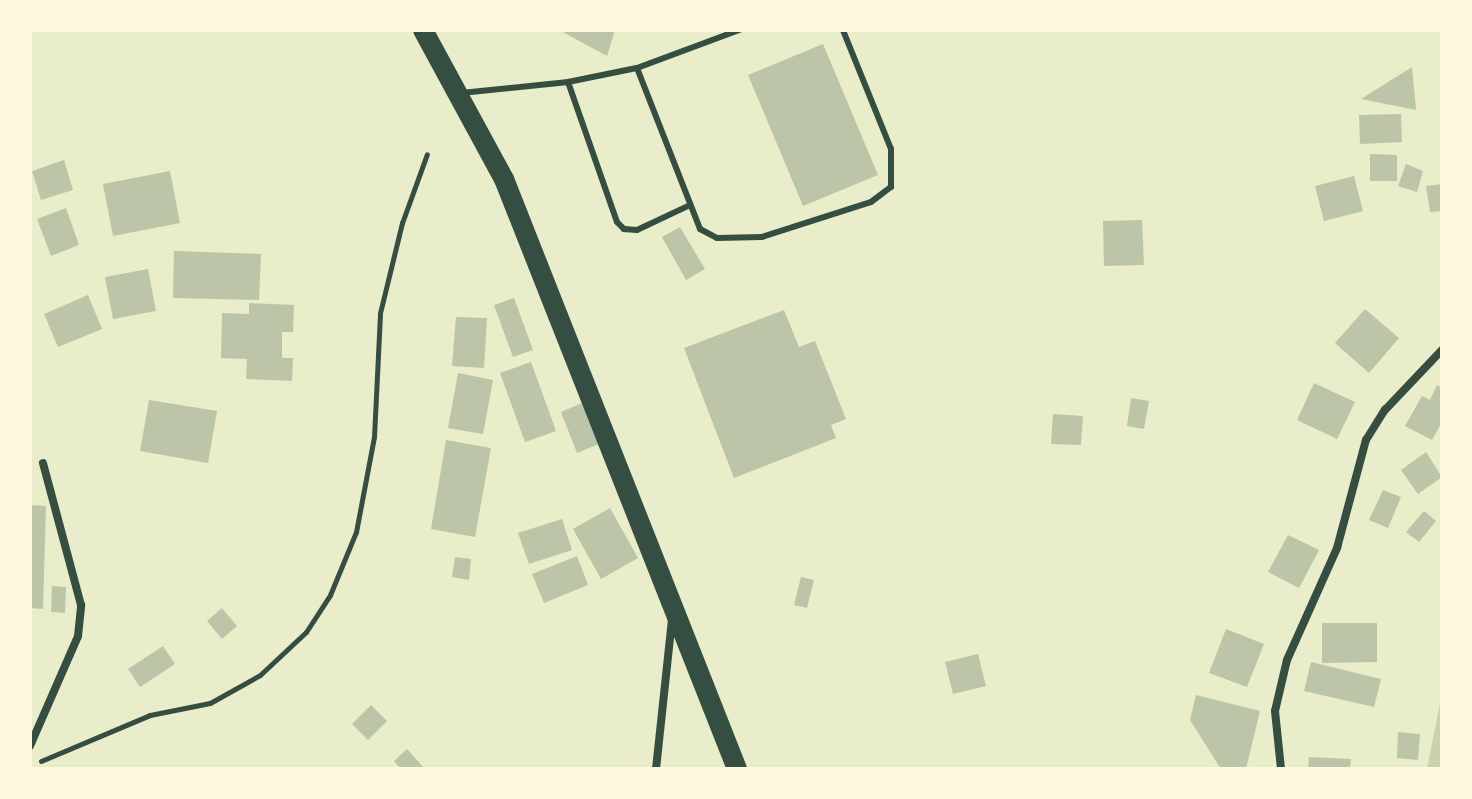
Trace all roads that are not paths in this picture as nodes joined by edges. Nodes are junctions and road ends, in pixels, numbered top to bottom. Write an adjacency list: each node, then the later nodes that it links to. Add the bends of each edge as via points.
1 (423, 30): 6 (main road)
2 (739, 30): 4 (lane)
3 (843, 30): 7 (lane, via 891,149 891,187 883,196 762,237 735,240 700,229)
4 (637, 68): 5 (lane); 7 (lane)
5 (568, 82): 6 (lane); 7 (lane, via 617,222 637,230)
6 (461, 93): 10 (main road, via 504,179)
7 (688, 206)
8 (1442, 350): 14 (street, via 1385,410 1366,440 1337,548 1287,660 1275,711)
9 (43, 463): 11 (street, via 81,605 78,636)
10 (674, 606): 12 (street); 13 (main road)
11 (30, 746)
12 (656, 769)
13 (737, 769)
14 (1281, 769)

